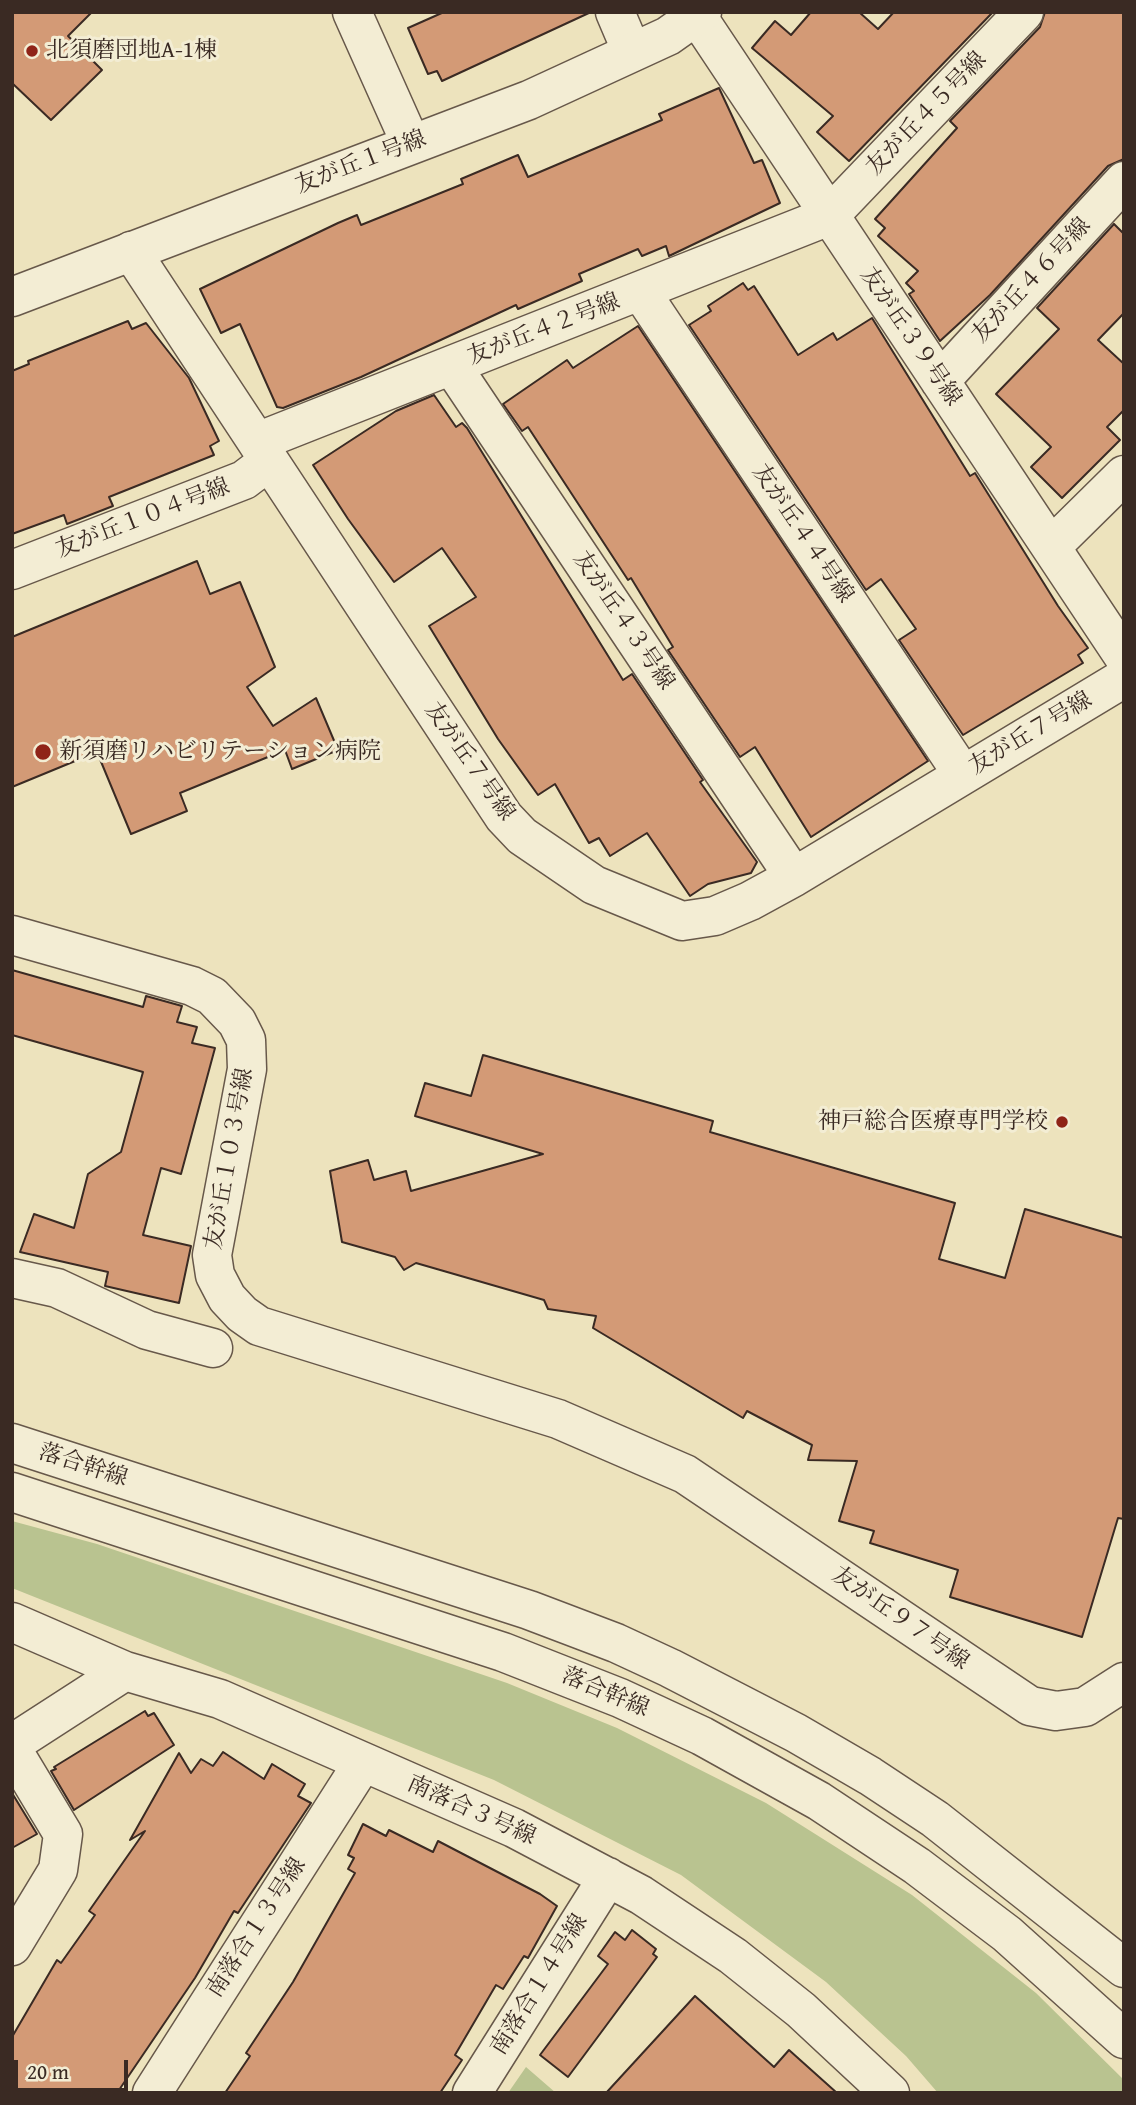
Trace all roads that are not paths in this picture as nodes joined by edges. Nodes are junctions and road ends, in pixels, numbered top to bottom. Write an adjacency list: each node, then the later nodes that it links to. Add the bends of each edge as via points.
1 (352, 12): 6 (street)
2 (615, 12): 5 (street)
3 (1024, 12): 8 (street, 友が丘４５号線)
4 (699, 14): 5 (street, 友が丘１号線, via 668,36); 8 (street, 友が丘３９号線)
5 (632, 52): 6 (street, 友が丘１号線, via 529,100)
6 (411, 144): 9 (street, 友が丘１号線)
7 (1124, 181): 13 (street, 友が丘４６号線)
8 (829, 216): 10 (street, 友が丘４２号線); 13 (street, 友が丘３９号線)
9 (131, 251): 11 (street, 友が丘１号線); 14 (street, 友が丘７号線)
10 (641, 292): 12 (street, 友が丘４２号線); 20 (street, 友が丘４４号線)
11 (12, 297)
12 (452, 366): 14 (street, 友が丘４２号線); 21 (street, 友が丘４３号線)
13 (940, 381): 16 (street, 友が丘３９号線)
14 (263, 451): 17 (street, 友が丘１０４号線, via 244,480); 21 (street, 友が丘７号線, via 504,817 522,836 594,885 682,921 715,916)
15 (1124, 475): 16 (street)
16 (1051, 547): 18 (street, 友が丘３９号線)
17 (12, 570)
18 (1124, 657)
19 (1124, 678): 20 (street, 友が丘７号線)
20 (963, 775): 21 (street, 友が丘７号線)
21 (794, 877)
22 (12, 935): 26 (street, 友が丘１０３号線, via 192,986 212,996 237,1022 246,1040 247,1069 212,1255 215,1275 242,1314 259,1325 558,1419)
23 (12, 1278): 24 (street, via 57,1288 147,1330)
24 (213, 1348)
25 (12, 1443): 35 (street, 落合幹線, via 529,1610 670,1668 870,1776 935,1819)
26 (685, 1475): 30 (street, 友が丘９７号線, via 1030,1706 1056,1711 1085,1707)
27 (12, 1493): 36 (street, 落合幹線, via 503,1652 620,1698 702,1737 819,1801 917,1866 1007,1934)
28 (12, 1622): 29 (street, 南落合３号線)
29 (125, 1671): 31 (street); 32 (street, 南落合３号線, via 220,1699)
30 (1124, 1682)
31 (12, 1747): 34 (street, via 63,1834 58,1870)
32 (362, 1764): 33 (street, 南落合３号線, via 513,1828); 38 (street, 南落合１３号線)
33 (608, 1877): 37 (street, 南落合３号線, via 733,1956 802,2010); 39 (street, 南落合１４号線)
34 (12, 1946)
35 (1124, 1968)
36 (1124, 2039)
37 (874, 2087)
38 (152, 2093)
39 (472, 2093)

